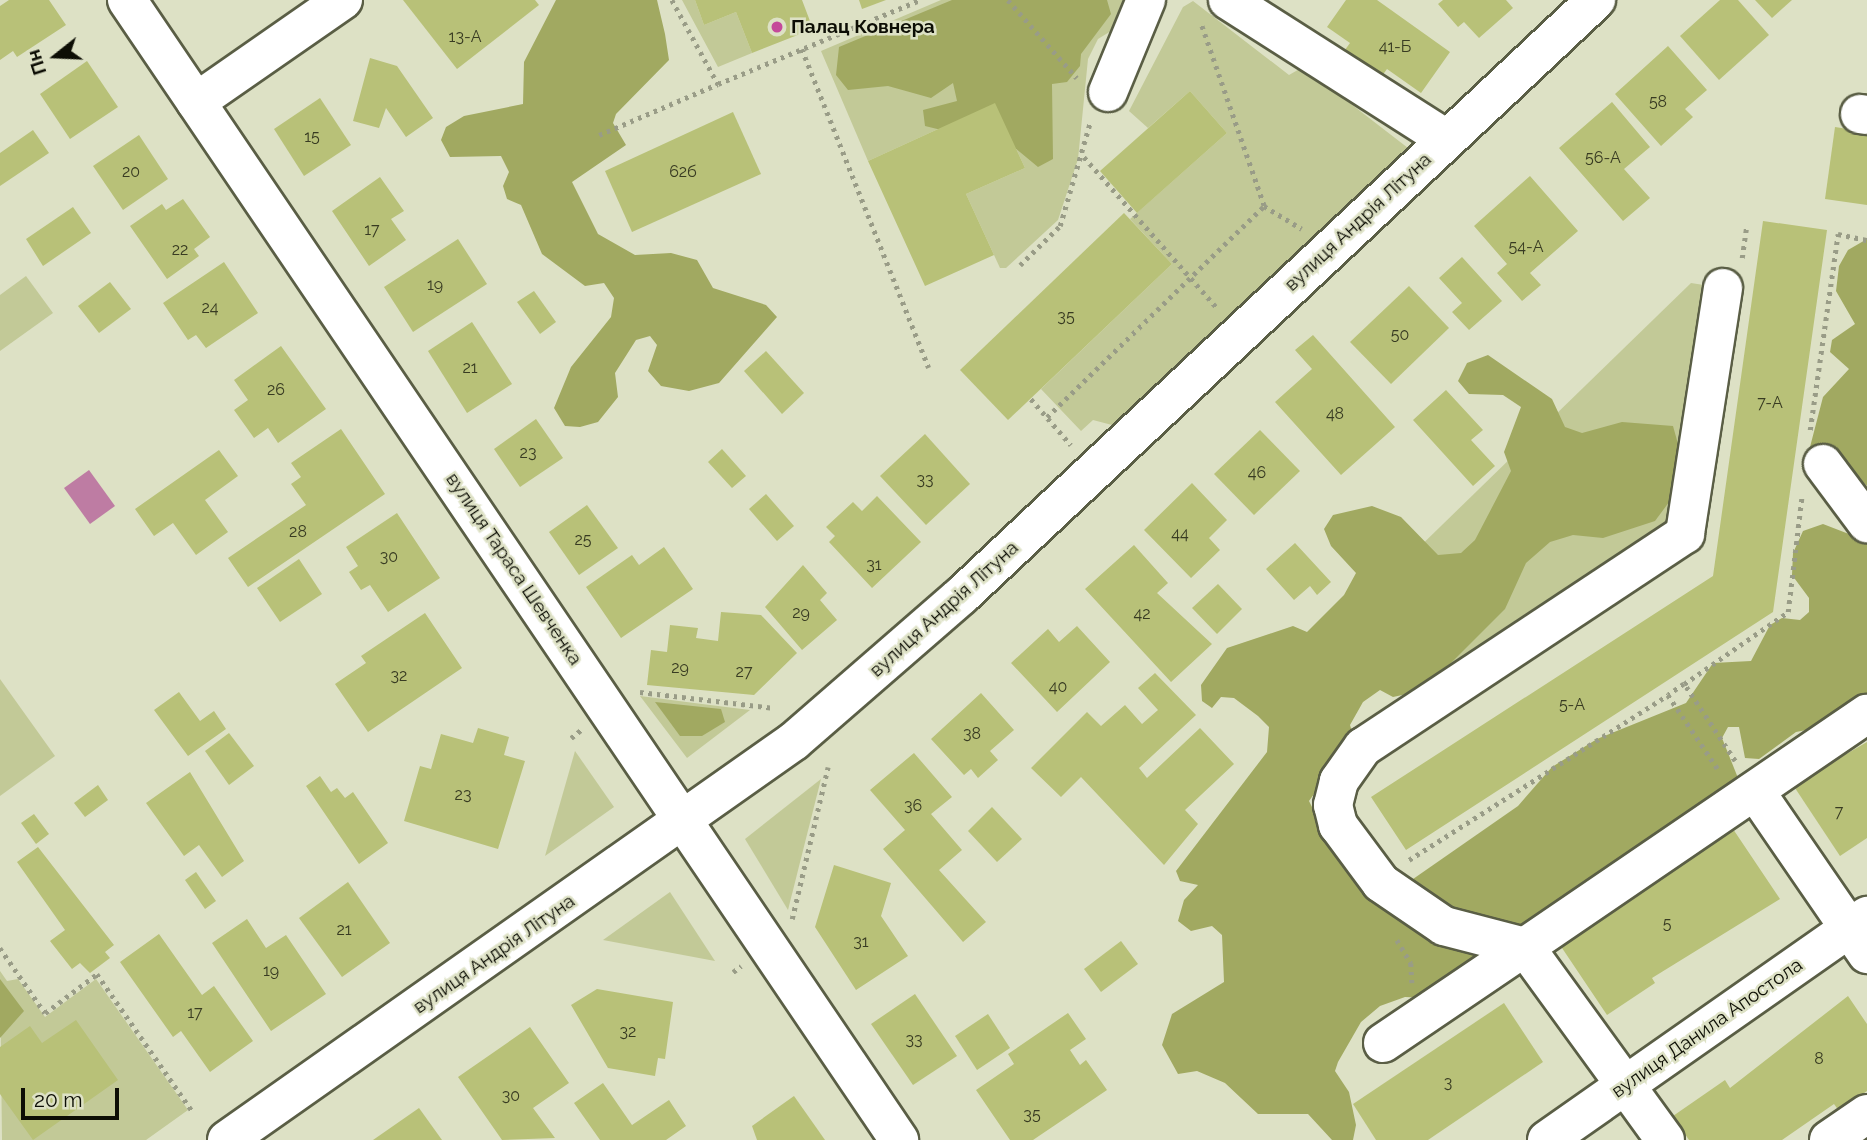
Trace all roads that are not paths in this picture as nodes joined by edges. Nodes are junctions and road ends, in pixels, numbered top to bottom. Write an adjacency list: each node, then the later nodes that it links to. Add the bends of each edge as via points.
1 (127, 0): 7 (street, вулиця Тараса Шевченка)
2 (344, 0): 7 (street)
3 (1146, 0): 6 (street)
4 (1596, 0): 8 (street, вулиця Андрія Літуна)
5 (1213, 7): 8 (street)
6 (1093, 98)
7 (196, 102): 14 (street, вулиця Тараса Шевченка)
8 (1446, 139): 14 (street, вулиця Андрія Літуна, via 886,664)
9 (1723, 288): 16 (street, via 1685,534 1363,747 1339,781 1333,805 1338,825 1381,883 1444,926)
10 (1812, 466): 11 (street)
11 (1867, 523)
12 (1867, 714): 13 (street)
13 (1755, 791): 15 (street); 16 (street)
14 (685, 821): 20 (street, вулиця Андрія Літуна); 21 (street, вулиця Тараса Шевченка)
15 (1861, 933): 18 (street, вулиця Данила Апостола)
16 (1525, 947): 17 (street); 18 (street)
17 (1383, 1043)
18 (1625, 1084): 22 (street, вулиця Данила Апостола); 23 (street)
19 (1867, 1114): 24 (street)
20 (228, 1140)
21 (899, 1140)
22 (1547, 1140)
23 (1664, 1140)
24 (1829, 1140)

